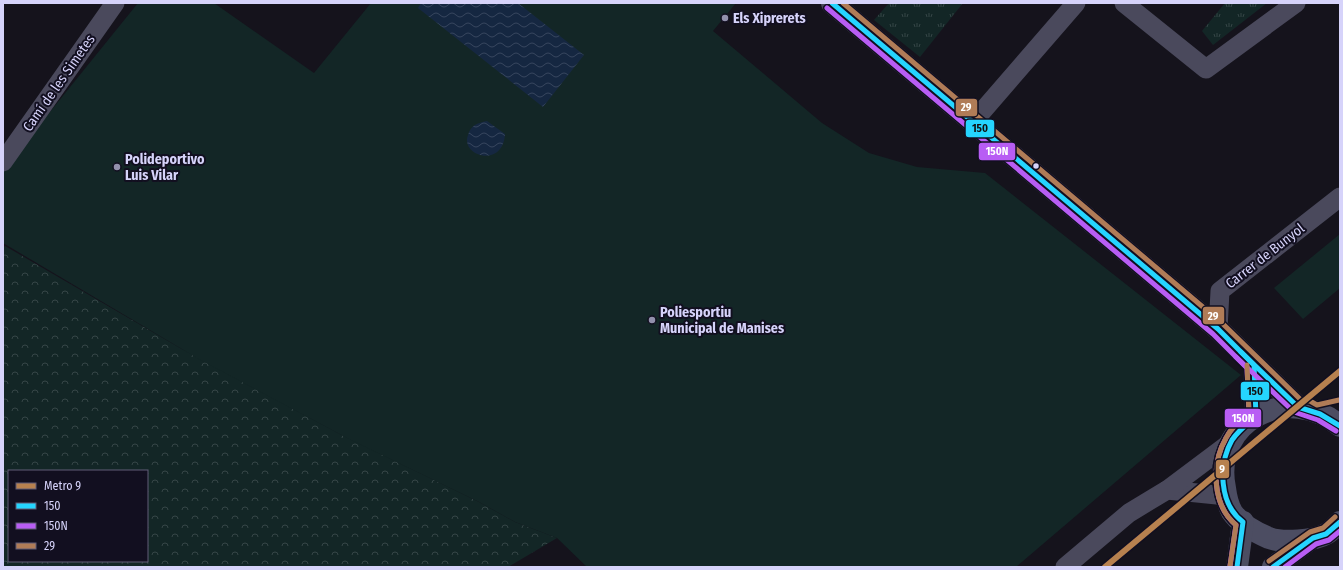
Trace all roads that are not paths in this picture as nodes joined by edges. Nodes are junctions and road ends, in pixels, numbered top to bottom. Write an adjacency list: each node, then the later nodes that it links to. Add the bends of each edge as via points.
1 (115, 3): 7 (street, Camí de les Simetes)
2 (832, 3): 6 (street)
3 (1076, 3): 6 (street)
4 (1124, 3): 5 (street, via 1206,70)
5 (1296, 3)
6 (973, 122): 9 (street)
7 (3, 162)
8 (1340, 197): 9 (street, Carrer de Bunyol, via 1220,291)
9 (1218, 329): 10 (street)
10 (1254, 365): 12 (street); 13 (street)
11 (1340, 407): 12 (main road)
12 (1307, 409): 13 (main road, via 1283,407 1270,409); 14 (main road, via 1334,420)
13 (1256, 416): 15 (main road, via 1242,427)
14 (1340, 426)
15 (1232, 442): 16 (street); 17 (main road, via 1223,468)
16 (1167, 490): 17 (street); 21 (street, via 1129,513)
17 (1227, 496): 18 (main road, via 1232,512)
18 (1243, 522): 20 (main road, via 1260,534 1276,540); 22 (main road)
19 (1340, 522): 20 (main road, via 1326,534)
20 (1314, 538): 23 (main road)
21 (1066, 567)
22 (1237, 567)
23 (1273, 567)

